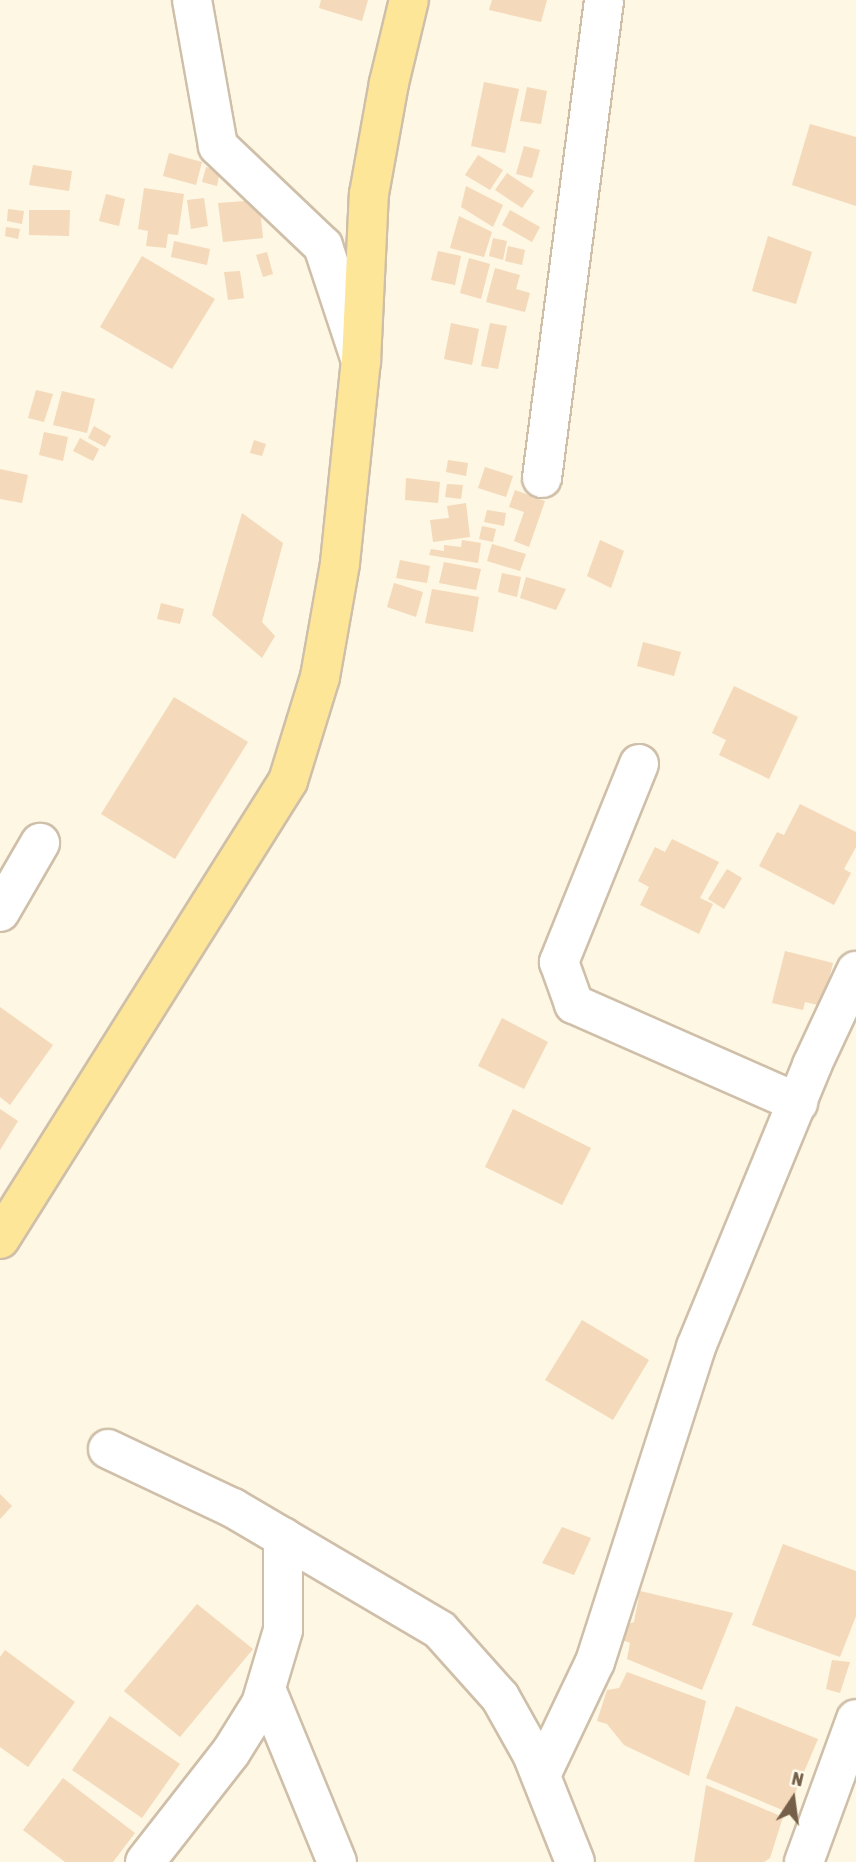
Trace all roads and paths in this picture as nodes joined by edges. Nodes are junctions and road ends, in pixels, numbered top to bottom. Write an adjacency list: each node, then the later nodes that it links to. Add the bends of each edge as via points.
1 (191, 0): 4 (street, via 218,146 323,246)
2 (409, 0): 4 (main road, via 388,83 369,194)
3 (604, 0): 5 (street)
4 (361, 361): 11 (main road, via 340,563 320,677 288,781)
5 (542, 478)
6 (639, 764): 10 (street, via 559,962 574,1003)
7 (40, 842): 8 (street)
8 (0, 912)
9 (856, 971): 10 (street)
10 (797, 1103): 16 (street, via 696,1347 595,1662)
11 (0, 1239)
12 (108, 1449): 13 (street)
13 (283, 1537): 14 (street, via 284,1630); 16 (street, via 440,1630 500,1697)
14 (266, 1689): 17 (street, via 232,1752); 18 (street)
15 (856, 1719): 20 (street)
16 (541, 1775): 19 (street)
17 (145, 1862)
18 (337, 1862)
19 (575, 1862)
20 (804, 1862)

